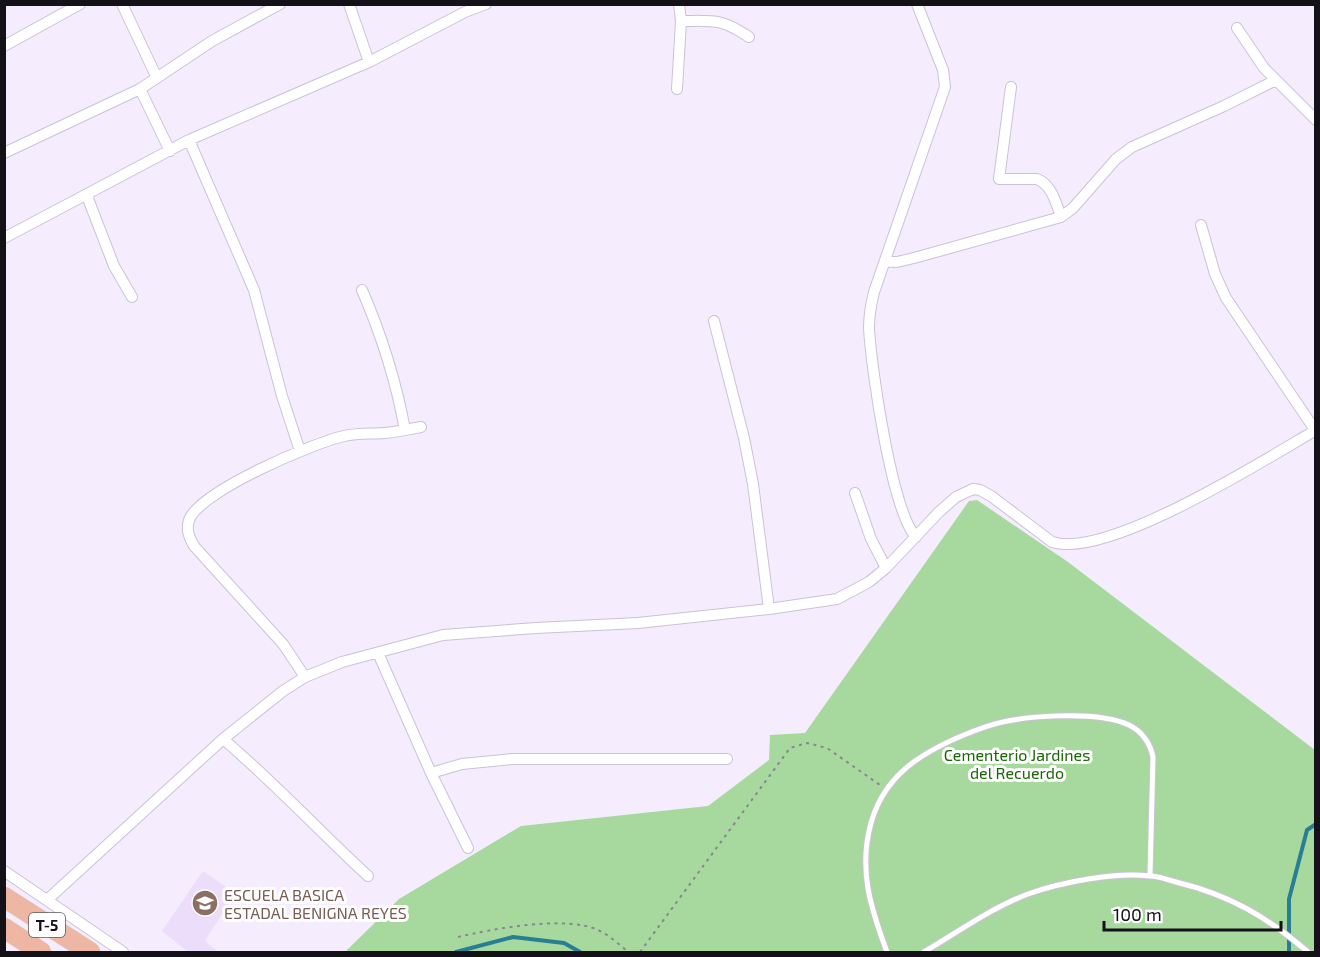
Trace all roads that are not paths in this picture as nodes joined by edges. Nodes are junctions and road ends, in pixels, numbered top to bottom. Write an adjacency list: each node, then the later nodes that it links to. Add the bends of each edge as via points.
1 (80, 4): 11 (street)
2 (122, 4): 13 (street)
3 (280, 4): 13 (street)
4 (349, 4): 12 (street)
5 (486, 4): 12 (street)
6 (679, 4): 8 (street)
7 (916, 4): 26 (street, via 943,70 945,87)
8 (681, 21): 10 (street, via 727,24); 17 (street)
9 (1237, 28): 14 (street)
10 (749, 37)
11 (4, 46)
12 (369, 62): 19 (street)
13 (157, 78): 16 (street)
14 (1276, 80): 18 (street); 23 (street, via 1132,147)
15 (1011, 87): 23 (street, via 999,179 1042,181)
16 (140, 89): 20 (street); 21 (street)
17 (677, 89)
18 (1316, 120)
19 (189, 140): 20 (street); 33 (street, via 254,290)
20 (170, 151): 22 (street)
21 (4, 153)
22 (87, 196): 25 (street); 28 (street, via 114,266)
23 (1062, 217): 26 (street, via 914,258)
24 (1201, 225): 32 (street, via 1226,298)
25 (4, 238)
26 (885, 261): 35 (street, via 870,310 870,346 895,484 904,519)
27 (362, 290): 31 (street, via 381,335)
28 (132, 297)
29 (714, 321): 37 (street, via 753,484)
30 (421, 427): 31 (street)
31 (405, 430): 33 (street, via 347,435)
32 (1315, 430): 35 (street, via 1159,518 1084,543 1052,542 991,496 973,489 956,497)
33 (300, 451): 39 (street, via 211,498 195,510 188,528 194,546 283,644)
34 (855, 493): 36 (street)
35 (916, 537): 36 (street)
36 (886, 568): 37 (street, via 837,599)
37 (769, 609): 38 (street, via 638,623 443,635)
38 (378, 653): 39 (street); 42 (street)
39 (305, 677): 40 (street)
40 (223, 739): 46 (street); 48 (street)
41 (727, 759): 42 (street, via 512,759 462,764)
42 (430, 773): 43 (street)
43 (468, 848)
44 (4, 871): 48 (street)
45 (1150, 875): 54 (lane, via 1153,757 1142,734 1111,720 1079,716 1012,719 985,726 916,761 896,778 880,800 871,823 866,872 867,890); 55 (lane, via 1068,882 1027,895 982,916); 56 (lane, via 1228,898)
46 (368, 876)
47 (4, 897): 52 (highway, T-5)
48 (47, 900): 53 (street)
49 (4, 928): 51 (highway, T-5)
50 (4, 936): 51 (highway)
51 (39, 951)
52 (90, 952)
53 (123, 952)
54 (887, 952)
55 (924, 952)
56 (1308, 952)

